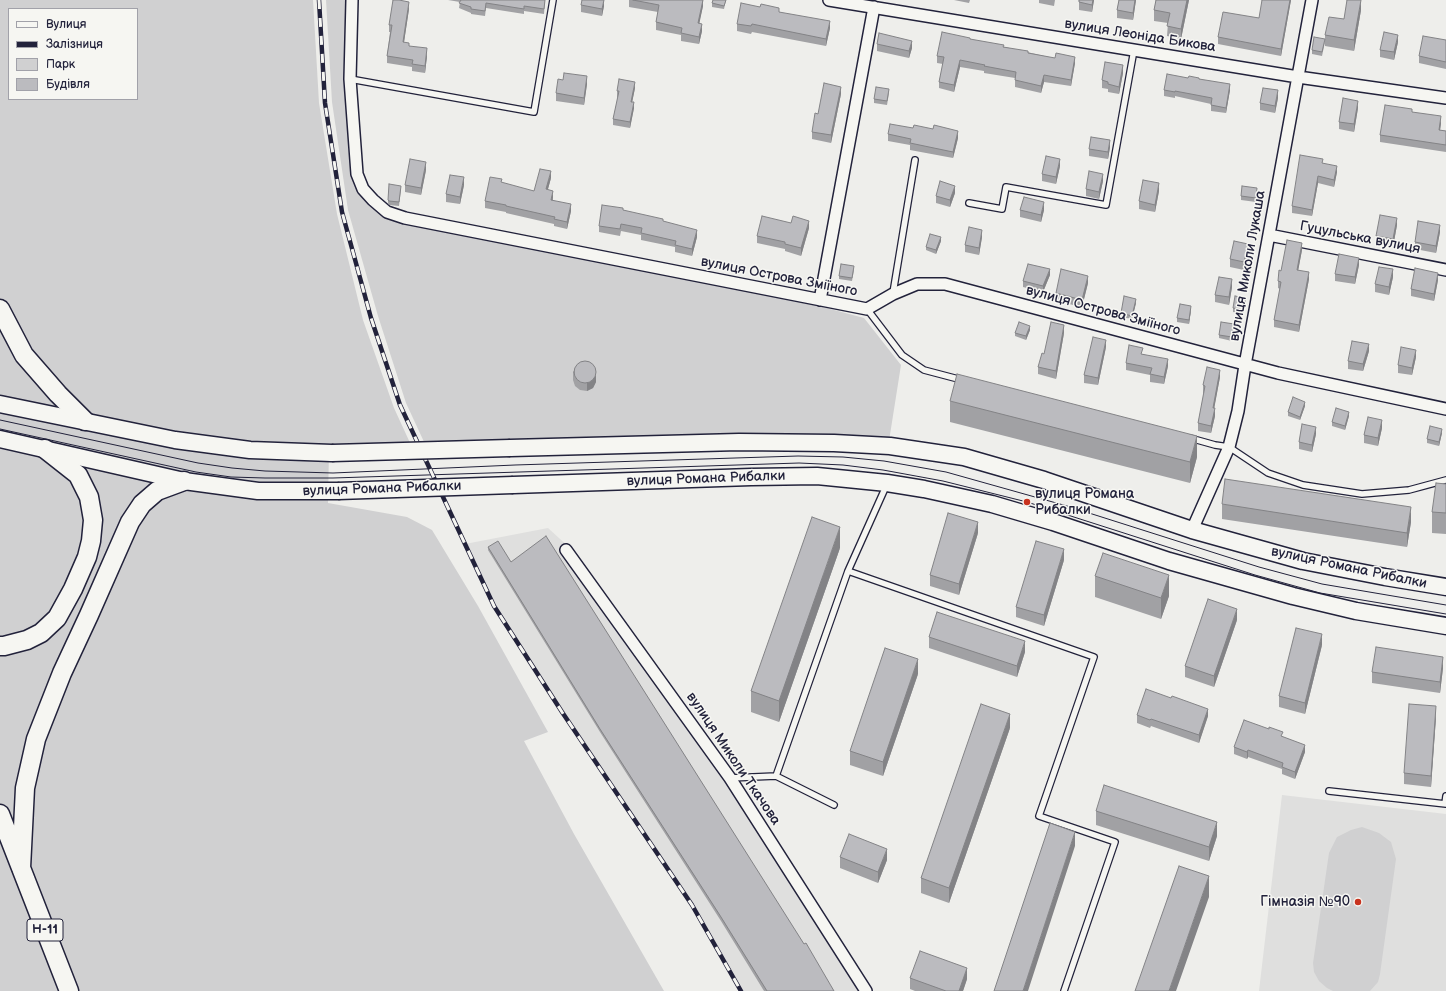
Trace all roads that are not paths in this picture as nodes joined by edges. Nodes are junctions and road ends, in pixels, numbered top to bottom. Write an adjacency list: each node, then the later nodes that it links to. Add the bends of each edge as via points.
1 (352, 0): 8 (street, вулиця Острова Зміїного)
2 (553, 0): 8 (lane, via 534,112)
3 (829, 0): 5 (street, вулиця Леоніда Бикова)
4 (1312, 0): 7 (street, вулиця Миколи Лукаша)
5 (874, 7): 6 (street, вулиця Леоніда Бикова); 15 (street)
6 (1134, 50): 7 (street, вулиця Леоніда Бикова); 11 (lane, via 1106,206 1006,187 1002,209)
7 (1298, 77): 9 (street, вулиця Леоніда Бикова); 12 (street, вулиця Миколи Лукаша)
8 (350, 79): 15 (street, вулиця Острова Зміїного, via 357,174 363,189 386,212 413,220)
9 (1446, 98)
10 (915, 160): 14 (lane)
11 (969, 203)
12 (1269, 235): 13 (street, Гуцульська вулиця); 18 (street, вулиця Миколи Лукаша)
13 (1446, 270)
14 (893, 294): 16 (street, вулиця Острова Зміїного); 18 (street, вулиця Острова Зміїного, via 917,284 945,284)
15 (820, 300): 16 (street, вулиця Острова Зміїного)
16 (867, 309): 19 (lane, via 902,355 924,370)
17 (0, 310): 22 (main road, via 24,355)
18 (1245, 365): 21 (street, вулиця Острова Зміїного); 25 (street, вулиця Миколи Лукаша)
19 (970, 382)
20 (0, 404): 22 (main road, вулиця Романа Рибалки)
21 (1446, 409)
22 (85, 421): 30 (main road, вулиця Романа Рибалки, bridge, via 175,440 250,450 332,453 739,442 890,446 964,457 1044,480)
23 (1184, 437): 25 (lane)
24 (0, 440): 26 (main road, вулиця Романа Рибалки)
25 (1229, 447): 27 (lane, via 1268,473 1303,486 1362,494 1409,490); 30 (street, вулиця Миколи Лукаша)
26 (45, 449): 28 (main road, вулиця Романа Рибалки); 35 (main road, via 78,475 90,497 93,520 91,541 73,589 57,618 41,633 27,640)
27 (1446, 480)
28 (184, 481): 29 (main road, вулиця Романа Рибалки, bridge, via 258,491 338,491 817,476); 44 (main road, via 157,491 142,504 130,522 62,673 36,739 28,773)
29 (887, 484): 32 (lane); 34 (main road, вулиця Романа Рибалки, via 924,489 992,504 1169,561 1293,596 1356,611)
30 (1192, 530): 33 (main road, вулиця Романа Рибалки, via 1303,561)
31 (566, 550): 37 (street, вулиця Миколи Ткачова)
32 (848, 571): 36 (lane); 47 (lane, via 1094,657 1039,816 1116,842)
33 (1446, 587)
34 (1446, 626)
35 (0, 646)
36 (776, 776): 37 (lane); 41 (lane)
37 (730, 778): 46 (street, вулиця Миколи Ткачова)
38 (1329, 791): 40 (lane)
39 (1446, 796): 40 (lane)
40 (1445, 804)
41 (834, 805)
42 (0, 814): 44 (main road, Н-11)
43 (0, 841): 44 (main road)
44 (21, 868): 45 (main road, Н-11)
45 (70, 991)
46 (866, 991)
47 (1064, 991)

